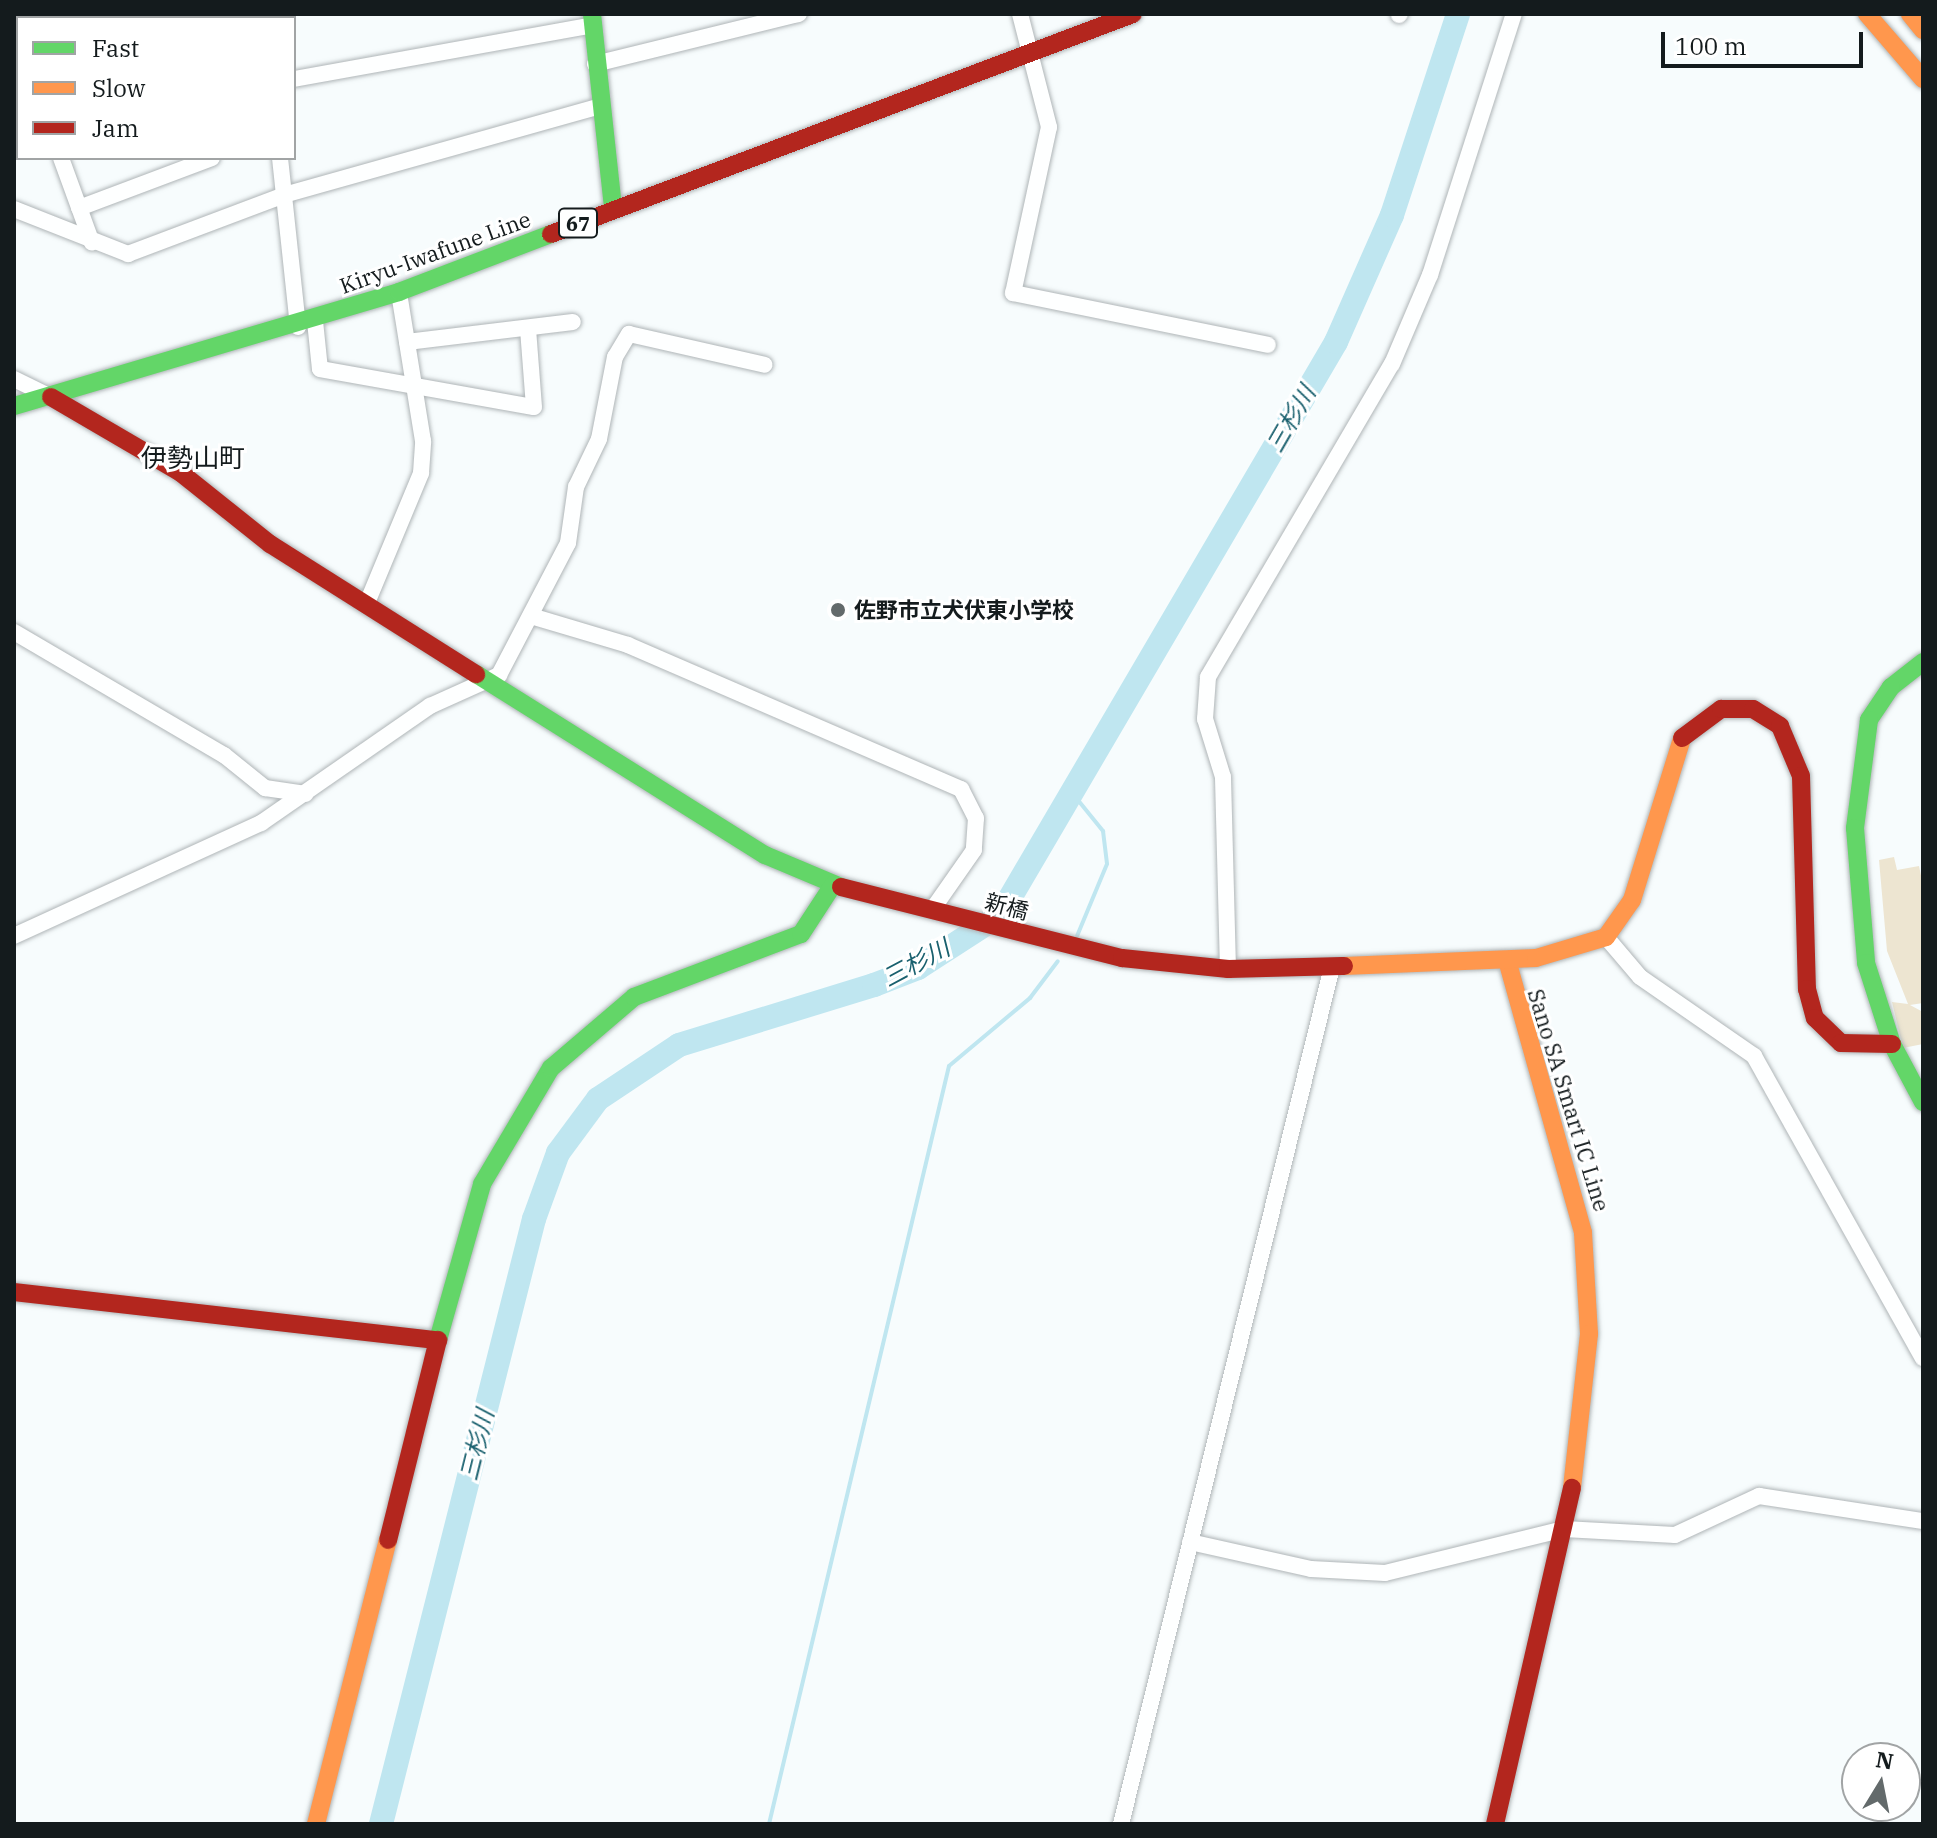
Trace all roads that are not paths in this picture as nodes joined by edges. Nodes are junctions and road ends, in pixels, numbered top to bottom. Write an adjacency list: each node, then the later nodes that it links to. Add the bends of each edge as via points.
1 (799, 14): 10 (street)
2 (1020, 14): 9 (street)
3 (1133, 14): 9 (main road, Kiryu-Iwafune Line / 67)
4 (1514, 14): 45 (street, via 1430,275 1392,364 1208,677 1205,719 1223,777)
5 (1867, 14): 12 (main road)
6 (1910, 14): 8 (main road)
7 (593, 20): 10 (main road); 11 (street)
8 (1923, 30)
9 (1024, 49): 19 (main road, Kiryu-Iwafune Line / 67); 27 (street, via 1049,127 1013,293)
10 (595, 64): 13 (main road)
11 (296, 79)
12 (1923, 79)
13 (598, 107): 17 (street); 19 (main road)
14 (62, 160): 18 (street)
15 (207, 160): 18 (street)
16 (280, 160): 17 (street)
17 (284, 195): 21 (street, via 128,254); 24 (street)
18 (79, 208): 21 (street)
19 (613, 208): 22 (main road, Kiryu-Iwafune Line / 67)
20 (14, 209): 21 (street)
21 (92, 243)
22 (399, 292): 24 (main road, Kiryu-Iwafune Line / 67); 26 (street)
23 (573, 322): 25 (street)
24 (306, 324): 30 (street, via 320,369); 31 (main road, Kiryu-Iwafune Line / 67)
25 (528, 329): 26 (street); 30 (street, via 534,407)
26 (407, 342): 30 (street)
27 (1268, 345)
28 (765, 365): 34 (street, via 629,334 621,342 599,439 576,487 568,543)
29 (14, 379): 31 (street)
30 (411, 388): 33 (street, via 423,441 421,473)
31 (51, 397): 32 (main road, Kiryu-Iwafune Line / 67); 33 (main road, 新橋, via 181,473 270,544)
32 (14, 406)
33 (367, 603): 37 (main road, 新橋)
34 (531, 616): 37 (street); 40 (street, via 628,645 961,789 976,818 974,850)
35 (14, 632): 38 (street, via 224,755 265,788)
36 (1923, 662): 46 (main road, via 1891,687 1869,720 1855,828 1866,963)
37 (488, 684): 38 (street, via 430,706); 39 (main road, 新橋, via 724,833)
38 (306, 794): 41 (street, via 214,848)
39 (833, 885): 40 (main road, 新橋); 49 (main road, via 801,934 634,997 590,1028 551,1068 482,1184)
40 (932, 910): 45 (main road, 新橋, via 1122,958)
41 (14, 936)
42 (1606, 937): 43 (main road, Sano SA Smart IC Line, via 1584,948); 46 (main road, via 1632,900 1684,733 1721,709 1753,709 1780,726 1801,776 1807,989 1815,1018 1841,1043); 50 (street, via 1640,977 1754,1056)
43 (1507, 960): 44 (main road, 新橋); 52 (main road, Sano SA Smart IC Line, via 1523,1036 1573,1189 1588,1271 1585,1416)
44 (1332, 967): 45 (main road, 新橋); 53 (street)
45 (1228, 969)
46 (1892, 1044): 47 (main road)
47 (1923, 1102)
48 (15, 1297): 49 (main road)
49 (438, 1340): 54 (main road)
50 (1923, 1358)
51 (1923, 1521): 52 (street, via 1888,1521 1773,1495 1738,1500 1675,1535)
52 (1564, 1529): 53 (street, via 1385,1573 1311,1569); 56 (main road, Sano SA Smart IC Line)
53 (1190, 1542): 55 (street)
54 (316, 1824)
55 (1121, 1824)
56 (1495, 1824)

